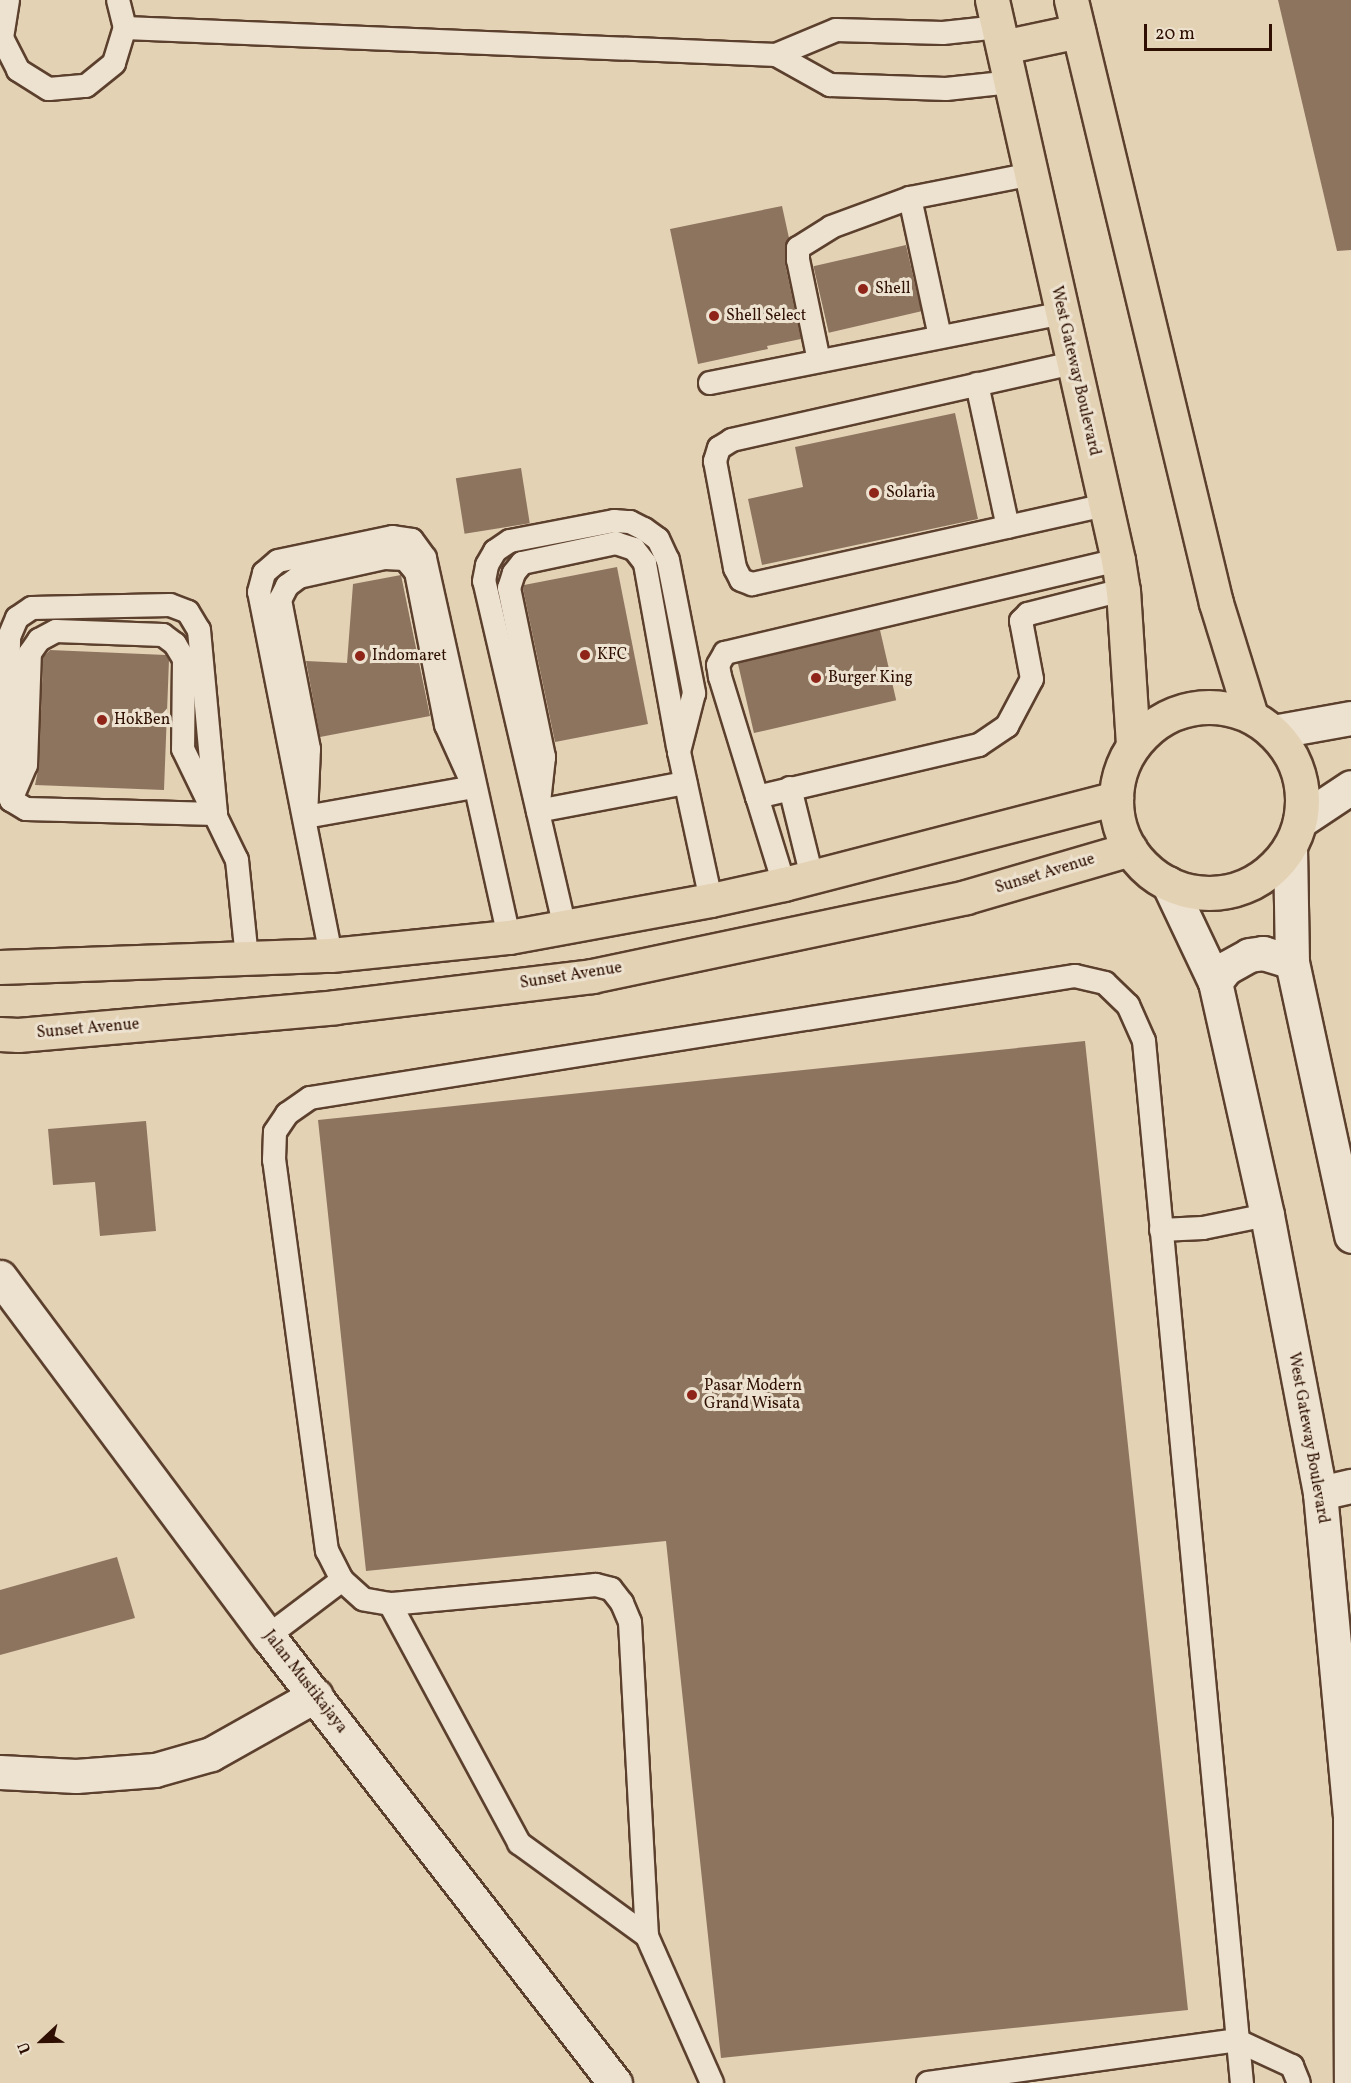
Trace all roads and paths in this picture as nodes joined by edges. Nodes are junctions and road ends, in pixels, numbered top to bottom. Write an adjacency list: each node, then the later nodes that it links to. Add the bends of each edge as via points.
1 (8, 0): 5 (lane, via 2,38 18,70 50,89 86,86 114,63)
2 (118, 0): 5 (lane)
3 (1075, 16): 4 (main road); 20 (main road, via 1216,603)
4 (998, 25): 6 (lane, via 943,33 836,30); 7 (main road, West Gateway Boulevard)
5 (125, 28): 6 (lane)
6 (776, 55): 7 (lane, via 830,85 946,89)
7 (1011, 82): 8 (main road, West Gateway Boulevard)
8 (1032, 174): 9 (lane); 10 (main road, West Gateway Boulevard)
9 (910, 198): 11 (lane); 12 (lane, via 831,227 798,248)
10 (1062, 313): 11 (lane); 13 (main road, West Gateway Boulevard)
11 (940, 337): 12 (lane)
12 (819, 361): 14 (lane)
13 (1073, 363): 15 (lane); 16 (main road, West Gateway Boulevard)
14 (710, 383)
15 (977, 384): 17 (lane); 17 (lane, via 732,440 719,448 715,461 735,568 741,580 752,584)
16 (1105, 505): 17 (lane); 18 (main road, West Gateway Boulevard)
17 (1008, 527)
18 (1120, 575): 21 (main road, West Gateway Boulevard); 25 (lane, via 1028,614 1021,621 1032,680 1007,726 979,745); 26 (lane, via 725,653 718,665 720,677)
19 (1351, 718): 20 (main road)
20 (1262, 724): 21 (main road, via 1214,706 1177,711 1153,725); 32 (main road, via 1290,753 1299,773 1303,794)
21 (1133, 746): 27 (main road, via 1121,770)
22 (685, 783): 29 (lane); 29 (lane, via 679,752 694,693 668,560 658,539 630,522 614,521 510,541 495,551 487,565 484,581); 36 (lane)
23 (474, 787): 31 (lane); 31 (lane, via 425,558 412,540 393,537 278,561 264,573 259,592); 38 (lane)
24 (1351, 787): 32 (main road)
25 (790, 789): 26 (lane); 34 (lane)
26 (757, 798): 34 (lane)
27 (1116, 798): 33 (main road, via 1117,816); 34 (main road)
28 (12, 800): 30 (lane, via 26,809); 30 (lane, via 26,765 30,653 39,640 56,631 163,635 175,644 184,659 183,749); 30 (lane, via 6,785 9,637 17,618 32,608 170,605 188,612 199,630)
29 (538, 811): 37 (lane)
30 (216, 814): 40 (lane, via 237,860)
31 (306, 817): 39 (lane)
32 (1295, 834): 35 (main road, via 1273,868 1248,885 1218,893); 41 (main road)
33 (1130, 849): 35 (main road, via 1147,869); 44 (main road, Sunset Avenue, via 966,897 592,975 336,1007)
34 (798, 880): 36 (main road)
35 (1168, 883): 43 (main road, West Gateway Boulevard)
36 (711, 900): 37 (main road)
37 (565, 928): 38 (main road)
38 (509, 937): 39 (main road)
39 (331, 955): 40 (main road)
40 (247, 958): 42 (main road)
41 (1292, 962): 43 (main road, via 1263,953 1249,955 1226,968); 47 (main road)
42 (0, 966)
43 (1215, 982): 45 (main road, West Gateway Boulevard)
44 (6, 1038)
45 (1266, 1215): 46 (lane, via 1203,1228); 49 (main road, West Gateway Boulevard)
46 (1161, 1230): 50 (lane, via 1144,1041 1128,1005 1106,984 1075,976 310,1098 287,1114 275,1132 274,1160 327,1551); 56 (lane)
47 (1351, 1236)
48 (0, 1277): 52 (main road, Jalan Mustikajaya)
49 (1336, 1490): 62 (main road, West Gateway Boulevard, via 1350,1815)
50 (342, 1580): 51 (lane, via 363,1599); 52 (lane)
51 (390, 1604): 55 (lane, via 519,1843); 55 (lane, via 596,1585 611,1589 622,1603 630,1622)
52 (268, 1636): 53 (main road, Jalan Mustikajaya)
53 (316, 1695): 54 (main road, via 211,1754 155,1770 76,1776); 58 (main road, Jalan Mustikajaya)
54 (0, 1772)
55 (647, 1936): 57 (lane)
56 (1236, 2040): 59 (lane); 60 (lane); 61 (lane, via 1292,2067)
57 (706, 2078)
58 (615, 2083)
59 (928, 2083)
60 (1242, 2083)
61 (1299, 2083)
62 (1351, 2083)

